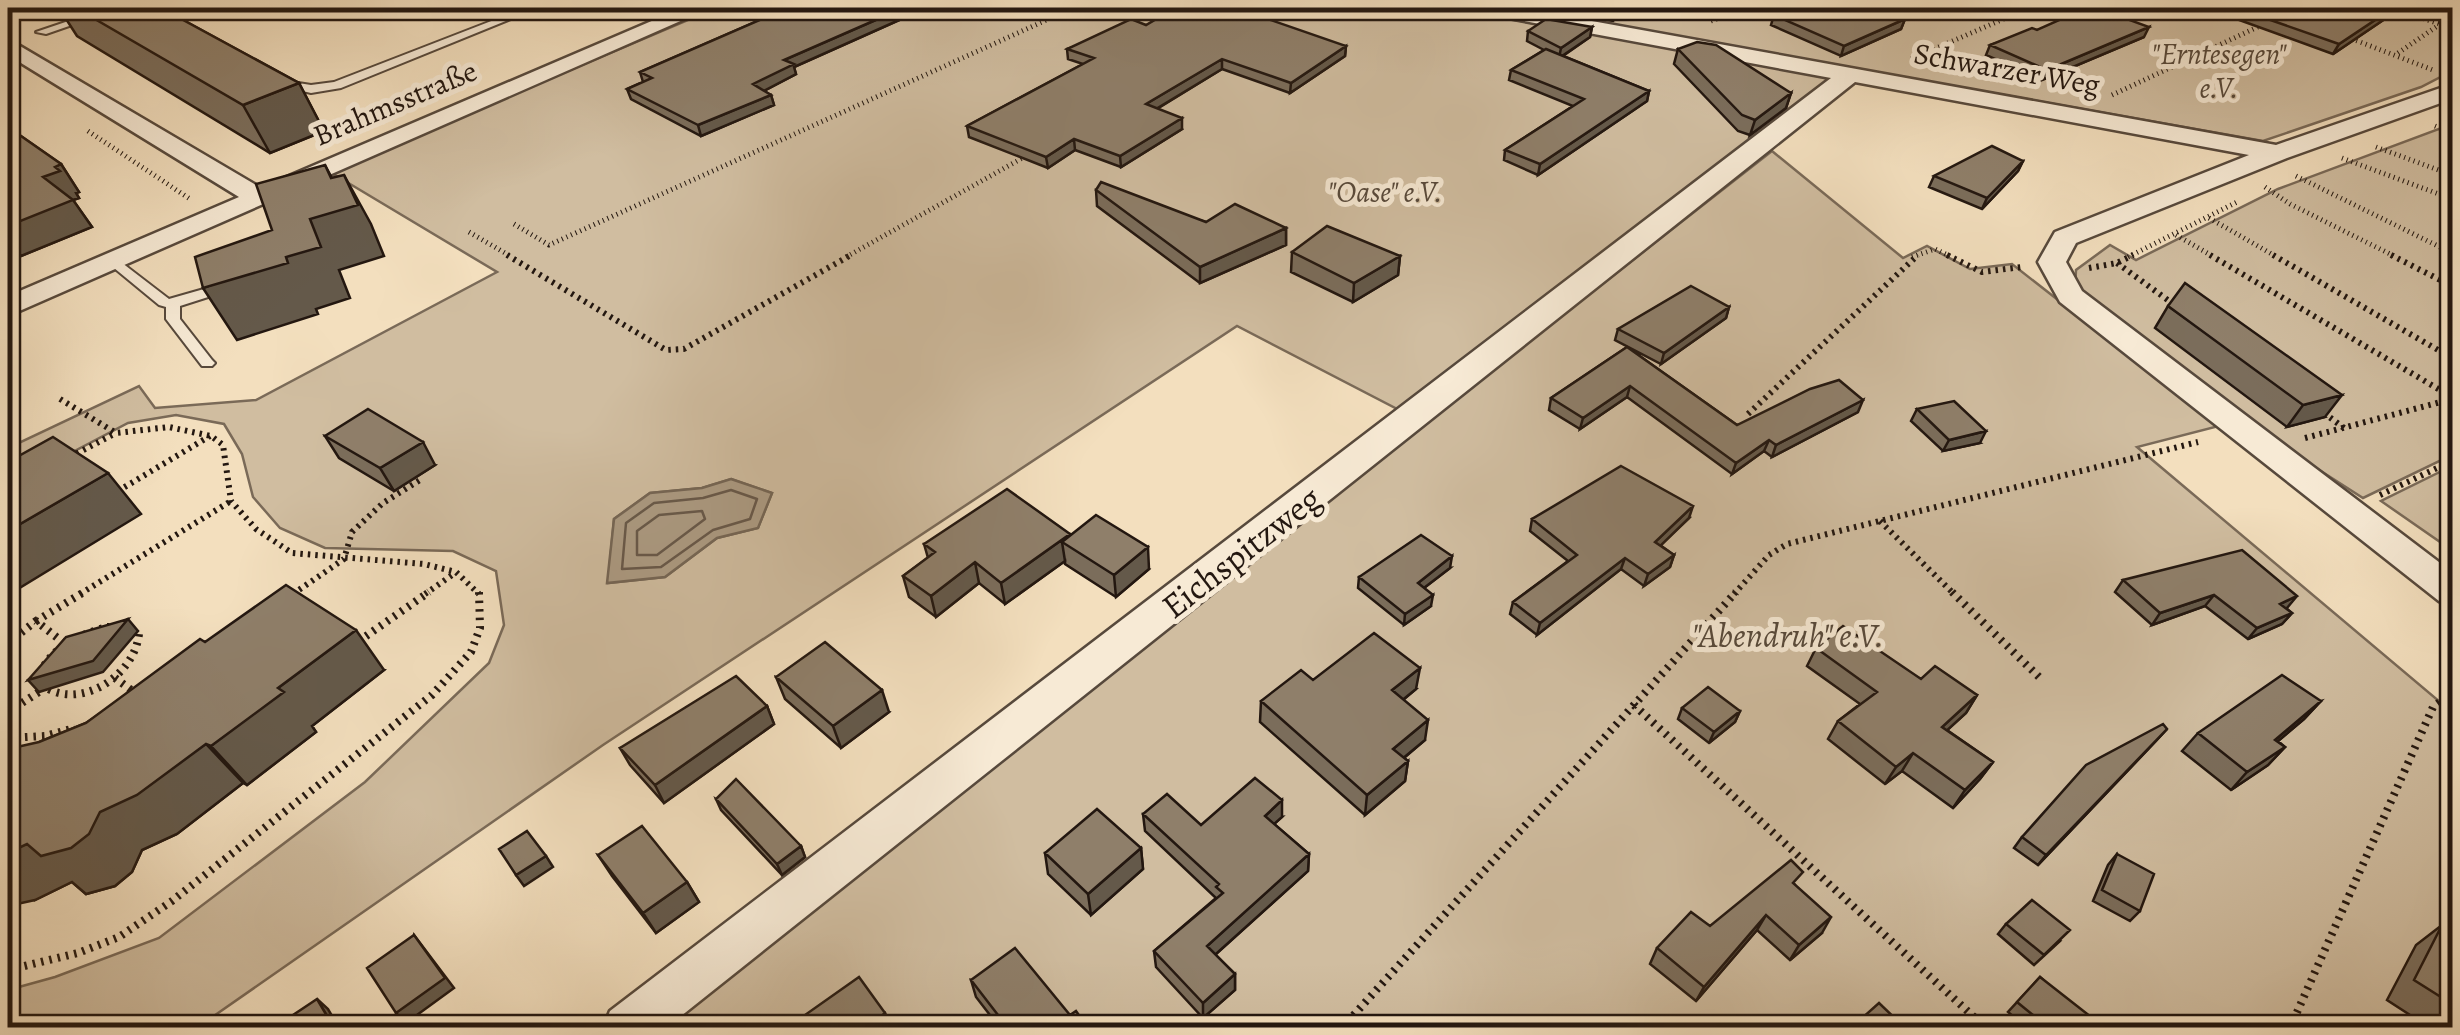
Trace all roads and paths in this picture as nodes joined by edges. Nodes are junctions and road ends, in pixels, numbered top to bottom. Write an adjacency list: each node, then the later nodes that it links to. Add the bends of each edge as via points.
1 (116, 8): 15 (lane)
2 (512, 8): 12 (lane)
3 (533, 8): 12 (lane)
4 (699, 8): 36 (street, Brahmsstraße)
5 (1073, 8): 40 (path, via 549,245)
6 (1288, 8): 14 (path)
7 (1487, 8): 20 (street, Schwarzer Weg)
8 (2029, 8): 20 (path)
9 (2390, 8): 13 (path)
10 (2452, 16): 13 (path)
11 (2278, 18): 22 (path, via 2088,106)
12 (504, 19): 19 (lane, via 337,86 280,84)
13 (2441, 24): 18 (path)
14 (1254, 27)
15 (42, 32)
16 (2332, 32): 18 (path)
17 (8, 46): 36 (street)
18 (2397, 54): 21 (path)
19 (263, 75)
20 (1866, 76): 22 (street, Schwarzer Weg); 88 (street, Eichspitzweg)
21 (2449, 94): 23 (path); 32 (street)
22 (2088, 116): 32 (street, Schwarzer Weg)
23 (2435, 126): 25 (path); 26 (path)
24 (86, 130): 38 (path)
25 (2420, 131)
26 (2452, 133)
27 (2390, 142): 34 (path, via 2374,147)
28 (2358, 152): 30 (path)
29 (1029, 154): 41 (path, via 684,348 666,350)
30 (2342, 158): 31 (path); 37 (path)
31 (2326, 164)
32 (2287, 165): 33 (path); 35 (path); 43 (path); 46 (street, via 2066,238)
33 (2311, 170)
34 (2452, 175)
35 (2266, 187): 39 (path); 48 (path)
36 (257, 197): 44 (street, Brahmsstraße)
37 (2452, 199)
38 (198, 204)
39 (2208, 218): 42 (path); 52 (path)
40 (514, 224)
41 (469, 232)
42 (2175, 234): 45 (path); 54 (path)
43 (2452, 253)
44 (113, 260): 49 (lane); 50 (street, Brahmsstraße)
45 (2116, 262): 46 (path); 51 (path)
46 (2065, 266): 57 (path, via 1982,272 1935,249 1912,256); 72 (street, via 2070,296)
47 (248, 280): 49 (lane)
48 (2452, 286)
49 (172, 304): 53 (lane, via 174,319)
50 (8, 306)
51 (2177, 307)
52 (2452, 358)
53 (207, 363)
54 (2452, 398): 58 (path)
55 (60, 399): 59 (path)
56 (2314, 406): 58 (path)
57 (1748, 414)
58 (2344, 428): 61 (path)
59 (116, 433): 60 (path, via 169,427); 64 (path)
60 (211, 436): 66 (path); 67 (path, via 223,445)
61 (2294, 441)
62 (2198, 442): 69 (path)
63 (2452, 461): 68 (path)
64 (54, 466)
65 (420, 480): 70 (path, via 352,532)
66 (111, 495)
67 (231, 500): 70 (path, via 256,530 292,553); 74 (path)
68 (2365, 502)
69 (1880, 521): 78 (path); 82 (path, via 1786,544 1770,555)
70 (344, 559): 71 (path); 73 (path)
71 (456, 572): 77 (path); 87 (path, via 479,591 480,628 470,652 432,695 119,937)
72 (2452, 591)
73 (282, 602)
74 (36, 622): 75 (path); 76 (path)
75 (8, 642)
76 (64, 643): 79 (path, via 107,626 139,634 133,662); 80 (path, via 40,669)
77 (348, 648)
78 (2039, 677)
79 (115, 678): 80 (path, via 73,695); 83 (path, via 143,699)
80 (42, 690): 84 (path)
81 (2452, 693): 91 (path, via 2433,707)
82 (1634, 705): 89 (path); 90 (path)
83 (128, 706)
84 (8, 712)
85 (82, 726): 86 (path)
86 (8, 738)
87 (8, 970)
88 (627, 1028)
89 (1342, 1028)
90 (1986, 1028)
91 (2290, 1028)

